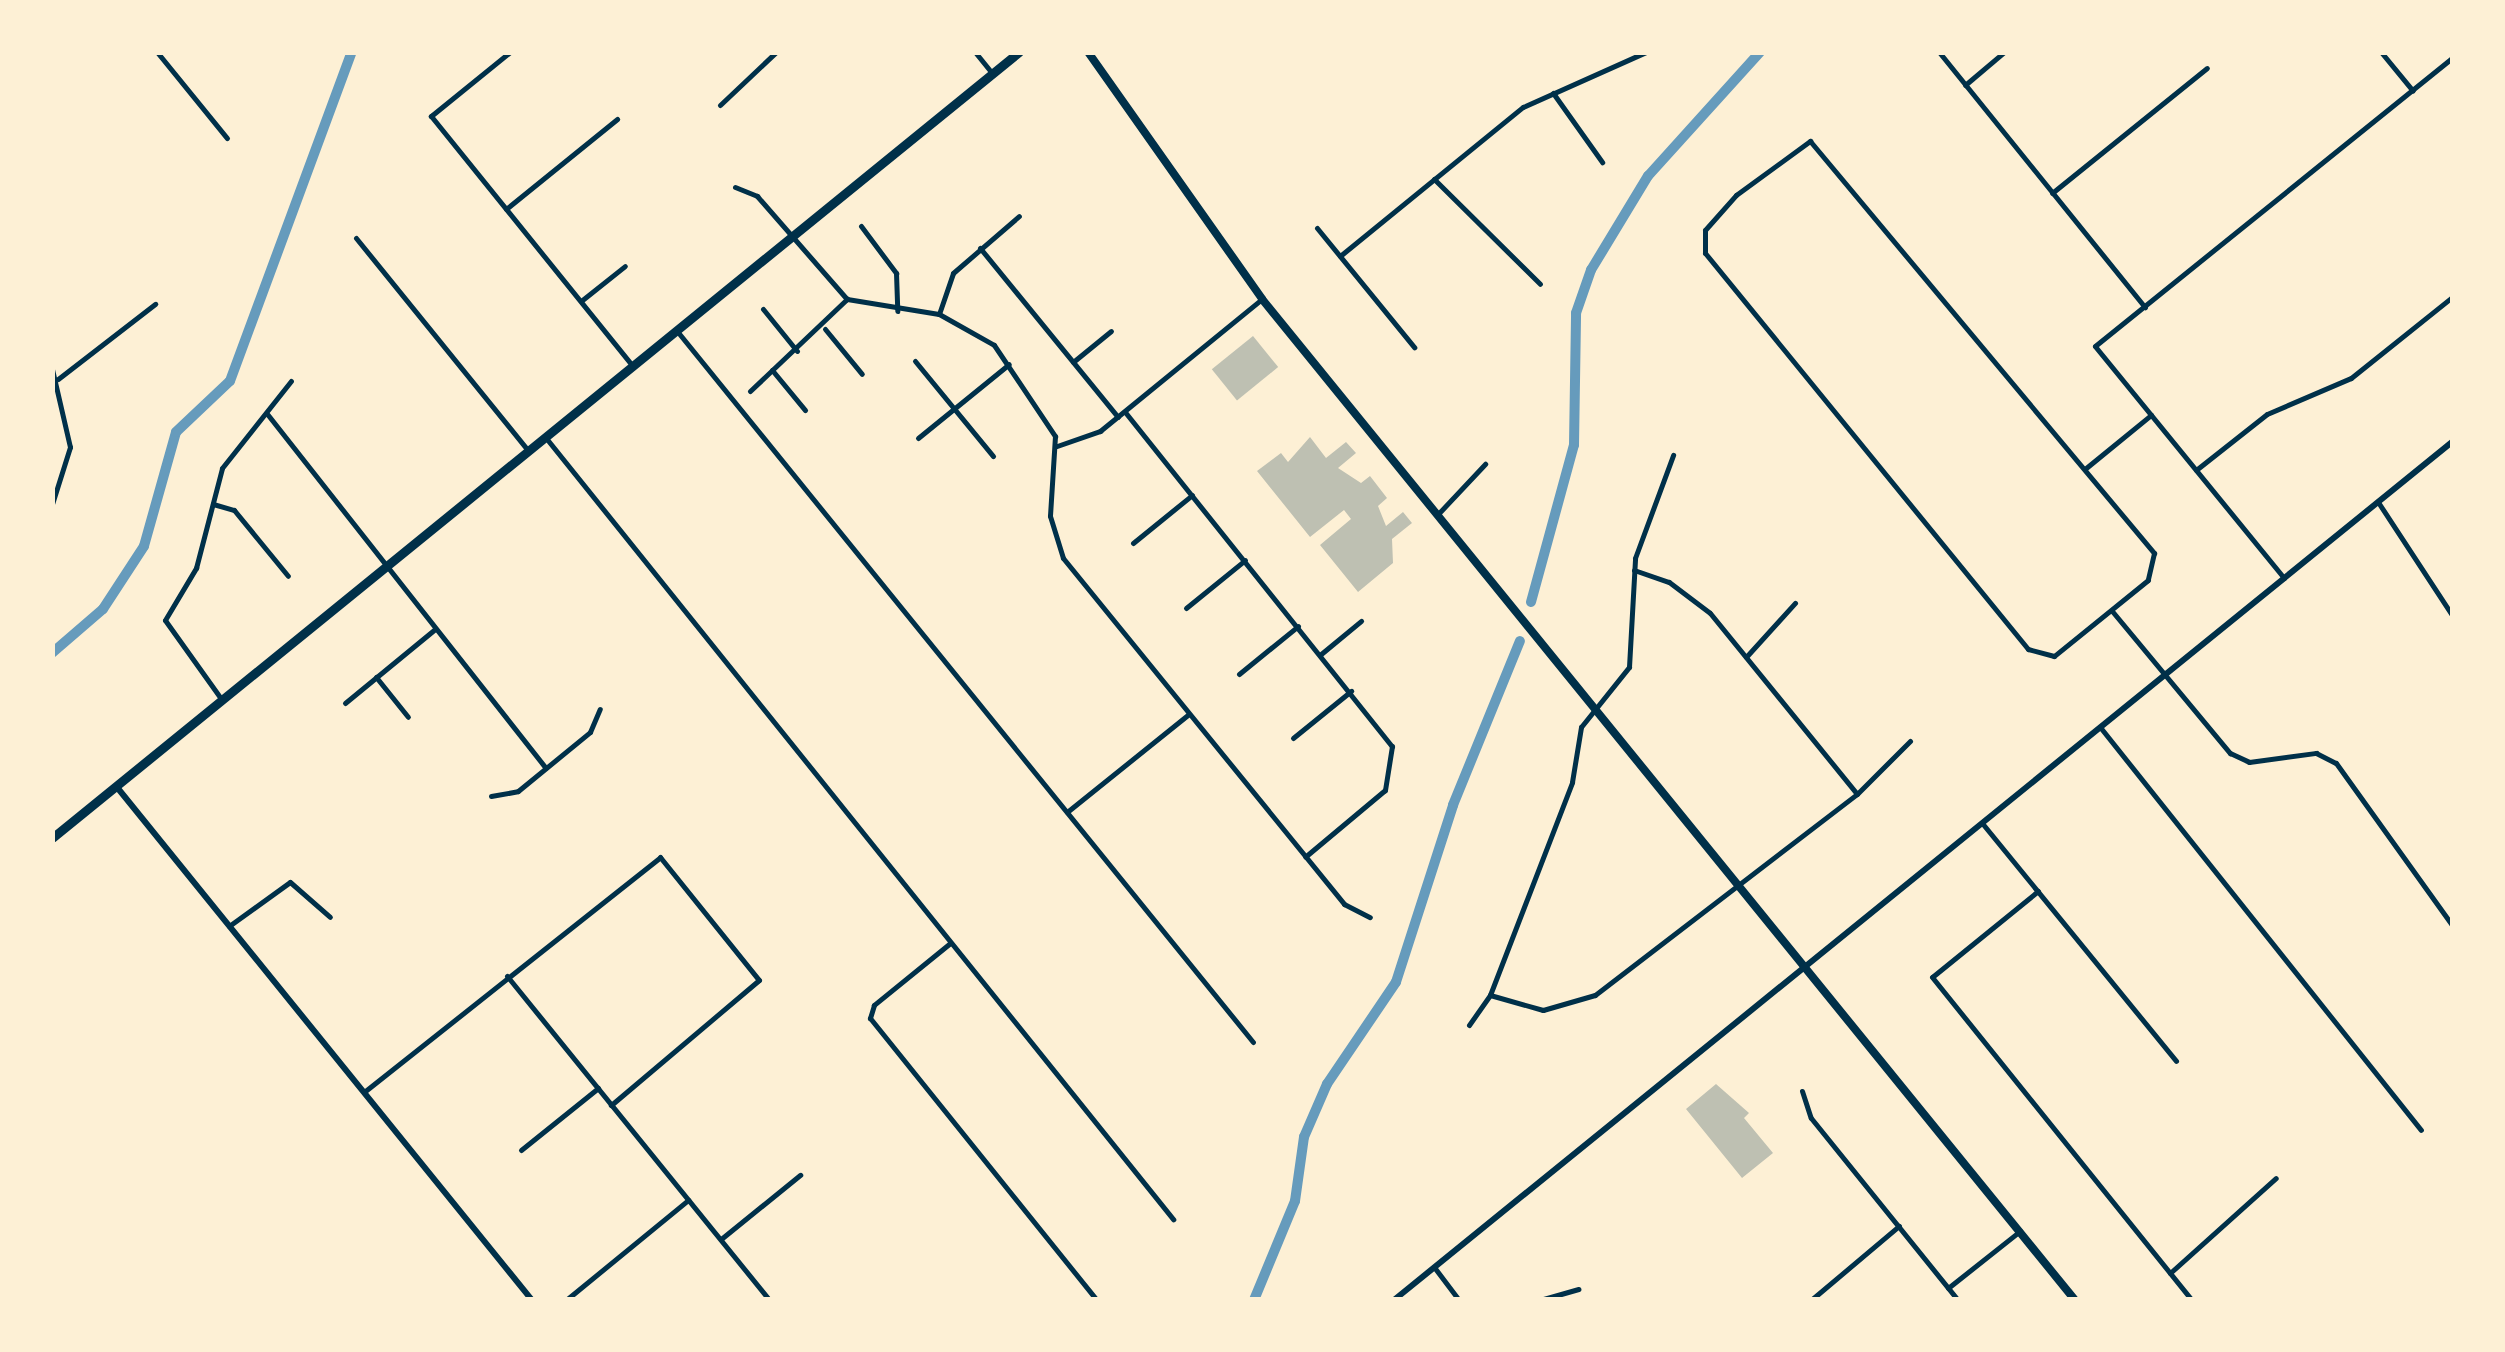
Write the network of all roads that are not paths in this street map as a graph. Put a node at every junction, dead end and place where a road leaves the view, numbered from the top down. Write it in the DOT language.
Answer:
graph roads {
  1 [pos="158,52"];
  2 [pos="510,52"];
  3 [pos="776,52"];
  4 [pos="975,52"];
  5 [pos="1019,52"];
  6 [pos="1088,52"];
  7 [pos="1646,52"];
  8 [pos="1938,52"];
  9 [pos="2004,52"];
  10 [pos="2381,52"];
  11 [pos="2452,58"];
  12 [pos="2207,68"];
  13 [pos="992,74"];
  14 [pos="1964,84"];
  15 [pos="2412,91"];
  16 [pos="1553,93"];
  17 [pos="720,105"];
  18 [pos="617,119"];
  19 [pos="226,138"];
  20 [pos="1602,162"];
  21 [pos="1434,179"];
  22 [pos="736,187"];
  23 [pos="2052,193"];
  24 [pos="506,209"];
  25 [pos="1019,216"];
  26 [pos="861,226"];
  27 [pos="1317,228"];
  28 [pos="791,237"];
  29 [pos="356,238"];
  30 [pos="980,248"];
  31 [pos="1340,256"];
  32 [pos="625,266"];
  33 [pos="1540,284"];
  34 [pos="2452,297"];
  35 [pos="848,299"];
  36 [pos="1262,299"];
  37 [pos="581,301"];
  38 [pos="155,304"];
  39 [pos="2145,307"];
  40 [pos="763,309"];
  41 [pos="896,312"];
  42 [pos="939,314"];
  43 [pos="825,328"];
  44 [pos="677,330"];
  45 [pos="1111,331"];
  46 [pos="1414,348"];
  47 [pos="797,351"];
  48 [pos="916,361"];
  49 [pos="1073,362"];
  50 [pos="1009,364"];
  51 [pos="633,366"];
  52 [pos="52,369"];
  53 [pos="772,370"];
  54 [pos="862,374"];
  55 [pos="58,379"];
  56 [pos="291,381"];
  57 [pos="750,391"];
  58 [pos="954,408"];
  59 [pos="805,410"];
  60 [pos="1125,412"];
  61 [pos="268,415"];
  62 [pos="2150,415"];
  63 [pos="1118,417"];
  64 [pos="545,438"];
  65 [pos="918,438"];
  66 [pos="2452,442"];
  67 [pos="1057,446"];
  68 [pos="528,451"];
  69 [pos="993,456"];
  70 [pos="1673,456"];
  71 [pos="1485,464"];
  72 [pos="2086,468"];
  73 [pos="2196,470"];
  74 [pos="1192,494"];
  75 [pos="2378,502"];
  76 [pos="52,504"];
  77 [pos="212,504"];
  78 [pos="1438,514"];
  79 [pos="1133,543"];
  80 [pos="1245,560"];
  81 [pos="388,565"];
  82 [pos="1633,570"];
  83 [pos="288,576"];
  84 [pos="2284,578"];
  85 [pos="1795,603"];
  86 [pos="1186,608"];
  87 [pos="2111,610"];
  88 [pos="2452,615"];
  89 [pos="1360,621"];
  90 [pos="1298,626"];
  91 [pos="434,630"];
  92 [pos="1321,654"];
  93 [pos="1746,657"];
  94 [pos="1239,674"];
  95 [pos="2164,674"];
  96 [pos="376,677"];
  97 [pos="1351,691"];
  98 [pos="222,700"];
  99 [pos="345,702"];
  100 [pos="600,709"];
  101 [pos="1598,710"];
  102 [pos="1189,714"];
  103 [pos="408,717"];
  104 [pos="2100,726"];
  105 [pos="1293,738"];
  106 [pos="1910,741"];
  107 [pos="546,768"];
  108 [pos="116,786"];
  109 [pos="1857,794"];
  110 [pos="491,796"];
  111 [pos="1067,812"];
  112 [pos="1982,823"];
  113 [pos="52,838"];
  114 [pos="1305,857"];
  115 [pos="1736,882"];
  116 [pos="2038,891"];
  117 [pos="330,917"];
  118 [pos="1370,917"];
  119 [pos="2452,925"];
  120 [pos="229,926"];
  121 [pos="949,944"];
  122 [pos="1804,964"];
  123 [pos="507,976"];
  124 [pos="1490,995"];
  125 [pos="1470,1025"];
  126 [pos="1254,1042"];
  127 [pos="2176,1061"];
  128 [pos="598,1088"];
  129 [pos="1802,1091"];
  130 [pos="364,1092"];
  131 [pos="611,1104"];
  132 [pos="2421,1130"];
  133 [pos="521,1150"];
  134 [pos="800,1175"];
  135 [pos="2276,1178"];
  136 [pos="688,1200"];
  137 [pos="1173,1219"];
  138 [pos="1898,1226"];
  139 [pos="2020,1231"];
  140 [pos="720,1240"];
  141 [pos="1434,1267"];
  142 [pos="2170,1273"];
  143 [pos="1948,1288"];
  144 [pos="1578,1289"];
  145 [pos="532,1300"];
  146 [pos="566,1300"];
  147 [pos="769,1300"];
  148 [pos="1097,1300"];
  149 [pos="1394,1300"];
  150 [pos="1460,1300"];
  151 [pos="1540,1300"];
  152 [pos="1811,1300"];
  153 [pos="1958,1300"];
  154 [pos="2075,1300"];
  155 [pos="2192,1300"];
  1 -- 19 [label="street"];
  2 -- 24 [label="street"];
  3 -- 17 [label="street"];
  4 -- 13 [label="street"];
  5 -- 13 [label="main road"];
  6 -- 36 [label="main road"];
  7 -- 16 [label="street"];
  8 -- 14 [label="street"];
  9 -- 14 [label="street"];
  10 -- 15 [label="street"];
  11 -- 15 [label="street"];
  12 -- 23 [label="street"];
  13 -- 28 [label="main road"];
  14 -- 23 [label="street"];
  15 -- 39 [label="street"];
  16 -- 20 [label="street"];
  16 -- 21 [label="street"];
  18 -- 24 [label="street"];
  21 -- 31 [label="street"];
  21 -- 33 [label="street"];
  22 -- 28 [label="street"];
  23 -- 39 [label="street"];
  24 -- 37 [label="street"];
  25 -- 30 [label="street"];
  26 -- 41 [label="street"];
  27 -- 31 [label="street"];
  28 -- 35 [label="street"];
  28 -- 44 [label="main road"];
  29 -- 68 [label="street"];
  30 -- 42 [label="street"];
  30 -- 49 [label="street"];
  31 -- 46 [label="street"];
  32 -- 37 [label="street"];
  34 -- 73 [label="street"];
  35 -- 41 [label="street"];
  35 -- 43 [label="street"];
  36 -- 60 [label="street"];
  36 -- 78 [label="main road"];
  37 -- 51 [label="street"];
  38 -- 55 [label="street"];
  39 -- 62 [label="street"];
  40 -- 47 [label="street"];
  41 -- 42 [label="street"];
  42 -- 50 [label="street"];
  43 -- 47 [label="street"];
  43 -- 54 [label="street"];
  44 -- 51 [label="main road"];
  44 -- 111 [label="street"];
  45 -- 49 [label="street"];
  47 -- 53 [label="street"];
  48 -- 58 [label="street"];
  49 -- 63 [label="street"];
  50 -- 58 [label="street"];
  50 -- 67 [label="street"];
  51 -- 64 [label="main road"];
  52 -- 55 [label="street"];
  53 -- 57 [label="street"];
  53 -- 59 [label="street"];
  55 -- 76 [label="street"];
  56 -- 61 [label="street"];
  58 -- 65 [label="street"];
  58 -- 69 [label="street"];
  60 -- 63 [label="street"];
  60 -- 74 [label="street"];
  61 -- 77 [label="street"];
  61 -- 81 [label="street"];
  62 -- 72 [label="street"];
  62 -- 73 [label="street"];
  63 -- 67 [label="street"];
  64 -- 68 [label="main road"];
  64 -- 121 [label="street"];
  66 -- 75 [label="street"];
  67 -- 102 [label="street"];
  68 -- 81 [label="main road"];
  70 -- 82 [label="street"];
  71 -- 78 [label="street"];
  72 -- 87 [label="street"];
  72 -- 87 [label="street"];
  73 -- 84 [label="street"];
  74 -- 79 [label="street"];
  74 -- 80 [label="street"];
  75 -- 84 [label="street"];
  75 -- 88 [label="street"];
  77 -- 83 [label="street"];
  77 -- 98 [label="street"];
  78 -- 101 [label="main road"];
  80 -- 86 [label="street"];
  80 -- 90 [label="street"];
  81 -- 91 [label="street"];
  81 -- 98 [label="main road"];
  82 -- 93 [label="street"];
  82 -- 101 [label="street"];
  84 -- 95 [label="street"];
  85 -- 93 [label="street"];
  87 -- 95 [label="street"];
  89 -- 92 [label="street"];
  90 -- 92 [label="street"];
  90 -- 94 [label="street"];
  91 -- 96 [label="street"];
  91 -- 107 [label="street"];
  92 -- 97 [label="street"];
  93 -- 109 [label="street"];
  95 -- 104 [label="street"];
  95 -- 119 [label="street"];
  96 -- 99 [label="street"];
  96 -- 103 [label="street"];
  97 -- 105 [label="street"];
  97 -- 114 [label="street"];
  98 -- 108 [label="main road"];
  100 -- 107 [label="street"];
  101 -- 115 [label="main road"];
  101 -- 124 [label="street"];
  102 -- 111 [label="street"];
  102 -- 114 [label="street"];
  104 -- 112 [label="street"];
  104 -- 132 [label="street"];
  106 -- 109 [label="street"];
  107 -- 110 [label="street"];
  108 -- 113 [label="main road"];
  108 -- 120 [label="street"];
  109 -- 115 [label="street"];
  111 -- 126 [label="street"];
  112 -- 116 [label="street"];
  112 -- 122 [label="street"];
  114 -- 118 [label="street"];
  115 -- 122 [label="main road"];
  115 -- 124 [label="street"];
  116 -- 127 [label="street"];
  116 -- 142 [label="street"];
  117 -- 120 [label="street"];
  120 -- 130 [label="street"];
  121 -- 137 [label="street"];
  121 -- 148 [label="street"];
  122 -- 139 [label="main road"];
  122 -- 141 [label="street"];
  123 -- 128 [label="street"];
  123 -- 130 [label="street"];
  123 -- 131 [label="street"];
  124 -- 125 [label="street"];
  128 -- 131 [label="street"];
  128 -- 133 [label="street"];
  129 -- 138 [label="street"];
  130 -- 145 [label="street"];
  131 -- 136 [label="street"];
  134 -- 140 [label="street"];
  135 -- 142 [label="street"];
  136 -- 140 [label="street"];
  136 -- 146 [label="street"];
  138 -- 143 [label="street"];
  138 -- 152 [label="street"];
  139 -- 143 [label="street"];
  139 -- 154 [label="main road"];
  140 -- 147 [label="street"];
  141 -- 149 [label="street"];
  141 -- 150 [label="street"];
  142 -- 155 [label="street"];
  143 -- 153 [label="street"];
  144 -- 151 [label="street"];
}
